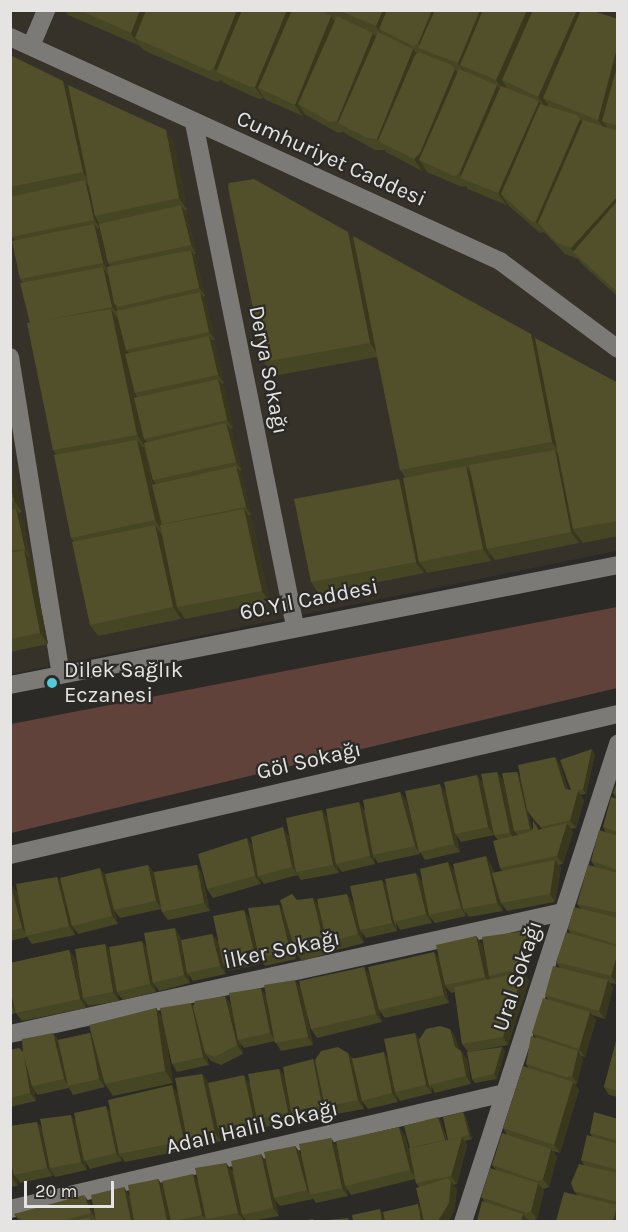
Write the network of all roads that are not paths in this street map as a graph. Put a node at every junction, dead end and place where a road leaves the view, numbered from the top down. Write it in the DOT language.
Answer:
graph roads {
  1 [pos="46,10"];
  2 [pos="10,37"];
  3 [pos="31,46"];
  4 [pos="194,123"];
  5 [pos="618,349"];
  6 [pos="10,357"];
  7 [pos="618,566"];
  8 [pos="295,626"];
  9 [pos="62,674"];
  10 [pos="10,685"];
  11 [pos="618,714"];
  12 [pos="618,744"];
  13 [pos="10,855"];
  14 [pos="563,912"];
  15 [pos="10,1034"];
  16 [pos="505,1093"];
  17 [pos="10,1209"];
  18 [pos="463,1221"];
  1 -- 3 [label="street"];
  2 -- 3 [label="street, Cumhuriyet Caddesi"];
  3 -- 4 [label="street, Cumhuriyet Caddesi"];
  4 -- 5 [label="street, Cumhuriyet Caddesi"];
  4 -- 8 [label="street, Derya Sokağı"];
  6 -- 9 [label="street"];
  7 -- 8 [label="street, 60.Yıl Caddesi"];
  8 -- 9 [label="street, 60.Yıl Caddesi"];
  9 -- 10 [label="street, 60.Yıl Caddesi"];
  11 -- 13 [label="street, Göl Sokağı"];
  12 -- 14 [label="street, Ural Sokağı"];
  14 -- 15 [label="street, İlker Sokağı"];
  14 -- 16 [label="street, Ural Sokağı"];
  16 -- 17 [label="street, Adalı Halil Sokağı"];
  16 -- 18 [label="street, Ural Sokağı"];
}
